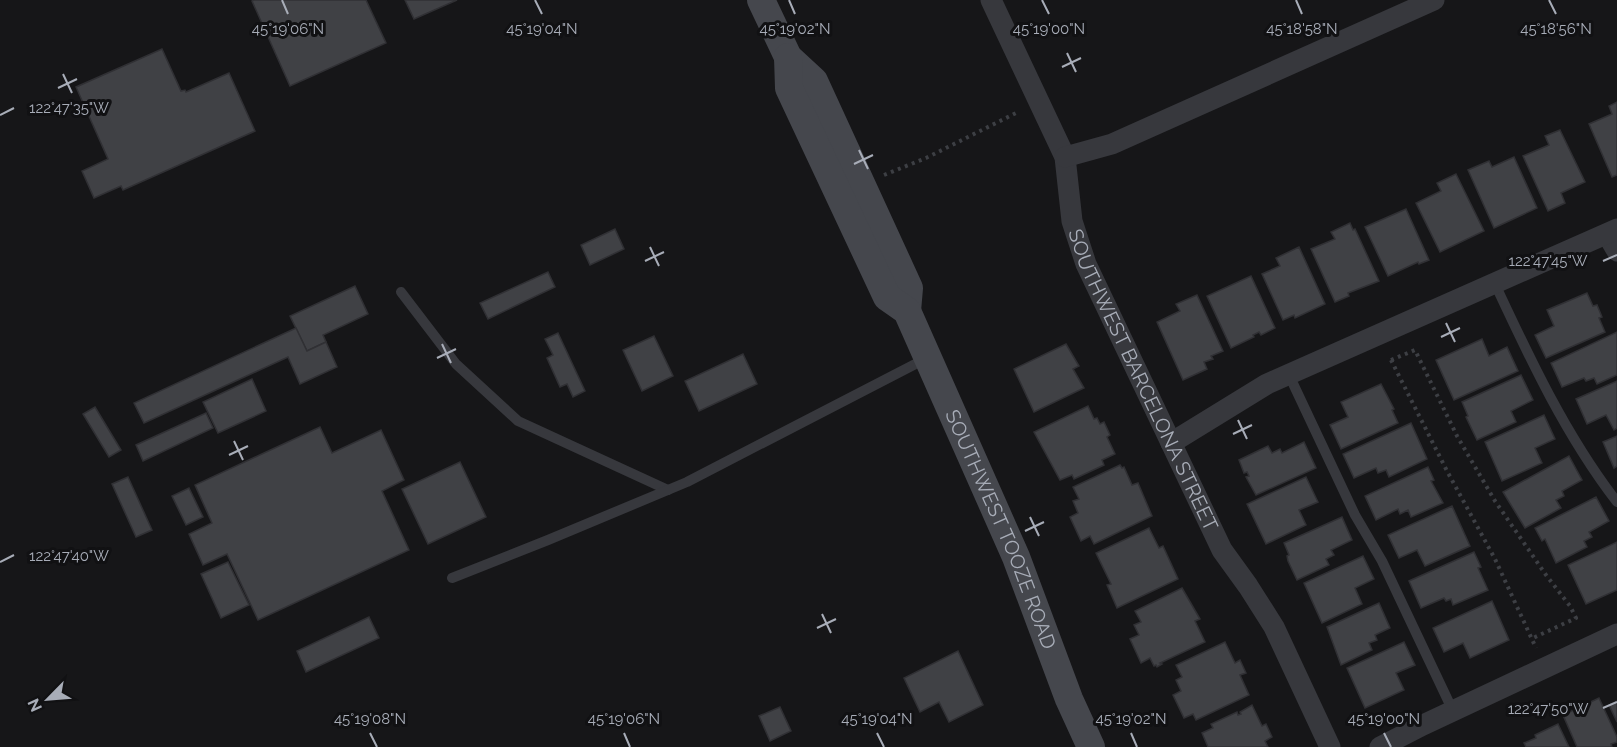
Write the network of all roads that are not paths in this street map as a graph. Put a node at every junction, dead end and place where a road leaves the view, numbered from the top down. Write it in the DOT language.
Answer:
graph roads {
  1 [pos="761,0"];
  2 [pos="991,0"];
  3 [pos="1434,0"];
  4 [pos="1065,157"];
  5 [pos="1614,238"];
  6 [pos="1495,284"];
  7 [pos="402,292"];
  8 [pos="928,358"];
  9 [pos="1289,375"];
  10 [pos="1171,443"];
  11 [pos="668,490"];
  12 [pos="1617,502"];
  13 [pos="452,578"];
  14 [pos="1617,634"];
  15 [pos="1453,711"];
  16 [pos="1091,747"];
  17 [pos="1330,747"];
  18 [pos="1380,747"];
  1 -- 8 [label="main road, SOUTHWEST TOOZE ROAD"];
  2 -- 4 [label="street, SOUTHWEST BARCELONA STREET"];
  3 -- 4 [label="street"];
  4 -- 10 [label="street, SOUTHWEST BARCELONA STREET"];
  5 -- 6 [label="street"];
  6 -- 9 [label="street"];
  6 -- 12 [label="lane"];
  7 -- 11 [label="lane"];
  8 -- 11 [label="lane"];
  8 -- 16 [label="main road, SOUTHWEST TOOZE ROAD"];
  9 -- 10 [label="street"];
  9 -- 15 [label="lane"];
  10 -- 17 [label="street, SOUTHWEST BARCELONA STREET"];
  11 -- 13 [label="lane"];
  14 -- 15 [label="street"];
  15 -- 18 [label="street"];
}
